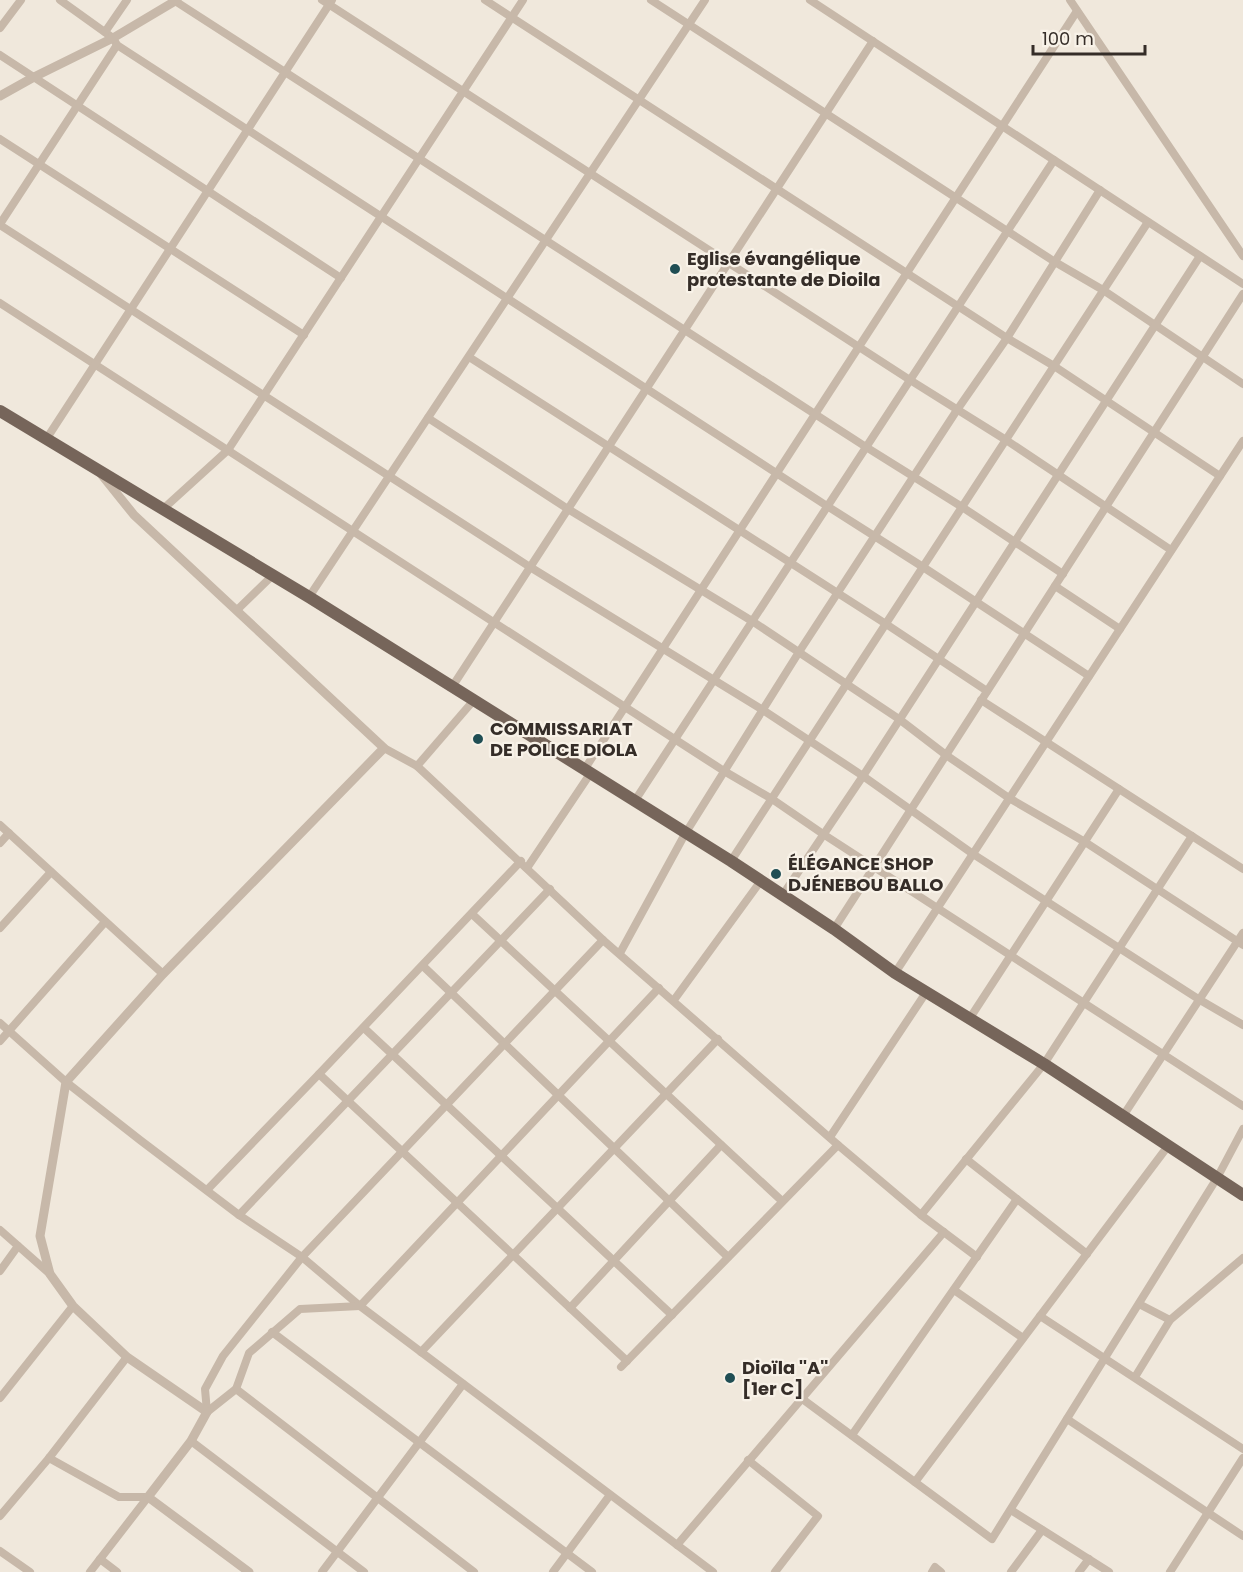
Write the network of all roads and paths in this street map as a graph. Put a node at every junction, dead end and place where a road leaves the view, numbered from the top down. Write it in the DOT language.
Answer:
graph roads {
  1 [pos="21,0"];
  2 [pos="60,0"];
  3 [pos="128,0"];
  4 [pos="485,0"];
  5 [pos="523,0"];
  6 [pos="651,0"];
  7 [pos="705,0"];
  8 [pos="810,0"];
  9 [pos="1070,0"];
  10 [pos="176,1"];
  11 [pos="327,2"];
  12 [pos="1077,11"];
  13 [pos="511,17"];
  14 [pos="689,25"];
  15 [pos="0,28"];
  16 [pos="112,38"];
  17 [pos="873,41"];
  18 [pos="0,55"];
  19 [pos="285,72"];
  20 [pos="34,77"];
  21 [pos="463,91"];
  22 [pos="0,96"];
  23 [pos="639,100"];
  24 [pos="77,106"];
  25 [pos="826,114"];
  26 [pos="1003,127"];
  27 [pos="247,130"];
  28 [pos="0,139"];
  29 [pos="419,159"];
  30 [pos="1054,160"];
  31 [pos="39,164"];
  32 [pos="590,174"];
  33 [pos="777,189"];
  34 [pos="1100,190"];
  35 [pos="207,191"];
  36 [pos="957,198"];
  37 [pos="381,217"];
  38 [pos="1148,222"];
  39 [pos="0,225"];
  40 [pos="1007,230"];
  41 [pos="546,240"];
  42 [pos="170,248"];
  43 [pos="1200,256"];
  44 [pos="1243,256"];
  45 [pos="1055,262"];
  46 [pos="729,263"];
  47 [pos="908,273"];
  48 [pos="341,278"];
  49 [pos="1243,284"];
  50 [pos="1103,290"];
  51 [pos="1243,294"];
  52 [pos="507,298"];
  53 [pos="0,303"];
  54 [pos="958,306"];
  55 [pos="130,309"];
  56 [pos="1155,326"];
  57 [pos="685,330"];
  58 [pos="304,335"];
  59 [pos="1007,338"];
  60 [pos="860,347"];
  61 [pos="469,357"];
  62 [pos="1203,357"];
  63 [pos="94,364"];
  64 [pos="1054,366"];
  65 [pos="910,380"];
  66 [pos="1243,384"];
  67 [pos="647,389"];
  68 [pos="264,396"];
  69 [pos="1105,401"];
  70 [pos="957,410"];
  71 [pos="0,411"];
  72 [pos="816,415"];
  73 [pos="428,418"];
  74 [pos="1154,433"];
  75 [pos="46,438"];
  76 [pos="1006,440"];
  77 [pos="1243,441"];
  78 [pos="609,447"];
  79 [pos="866,447"];
  80 [pos="228,450"];
  81 [pos="98,471"];
  82 [pos="777,474"];
  83 [pos="1057,475"];
  84 [pos="389,476"];
  85 [pos="914,476"];
  86 [pos="1220,476"];
  87 [pos="827,506"];
  88 [pos="962,507"];
  89 [pos="1106,507"];
  90 [pos="568,509"];
  91 [pos="162,510"];
  92 [pos="353,531"];
  93 [pos="739,531"];
  94 [pos="876,536"];
  95 [pos="1013,542"];
  96 [pos="1171,550"];
  97 [pos="790,564"];
  98 [pos="530,567"];
  99 [pos="923,567"];
  100 [pos="1063,574"];
  101 [pos="273,575"];
  102 [pos="1055,586"];
  103 [pos="699,590"];
  104 [pos="837,594"];
  105 [pos="309,597"];
  106 [pos="974,602"];
  107 [pos="237,610"];
  108 [pos="752,621"];
  109 [pos="494,622"];
  110 [pos="886,624"];
  111 [pos="1120,629"];
  112 [pos="1024,634"];
  113 [pos="663,648"];
  114 [pos="799,652"];
  115 [pos="937,659"];
  116 [pos="1089,676"];
  117 [pos="714,680"];
  118 [pos="847,685"];
  119 [pos="452,687"];
  120 [pos="987,692"];
  121 [pos="474,700"];
  122 [pos="981,700"];
  123 [pos="625,706"];
  124 [pos="764,710"];
  125 [pos="899,719"];
  126 [pos="675,739"];
  127 [pos="810,741"];
  128 [pos="1045,743"];
  129 [pos="384,748"];
  130 [pos="946,755"];
  131 [pos="417,766"];
  132 [pos="724,771"];
  133 [pos="587,772"];
  134 [pos="863,776"];
  135 [pos="1119,789"];
  136 [pos="1009,798"];
  137 [pos="772,799"];
  138 [pos="634,802"];
  139 [pos="911,810"];
  140 [pos="0,825"];
  141 [pos="9,833"];
  142 [pos="685,834"];
  143 [pos="823,834"];
  144 [pos="1192,837"];
  145 [pos="1085,842"];
  146 [pos="0,843"];
  147 [pos="973,854"];
  148 [pos="731,861"];
  149 [pos="524,865"];
  150 [pos="874,867"];
  151 [pos="1243,869"];
  152 [pos="51,872"];
  153 [pos="760,882"];
  154 [pos="550,889"];
  155 [pos="1158,890"];
  156 [pos="782,896"];
  157 [pos="1047,900"];
  158 [pos="938,909"];
  159 [pos="472,914"];
  160 [pos="105,922"];
  161 [pos="0,928"];
  162 [pos="834,929"];
  163 [pos="1243,933"];
  164 [pos="603,940"];
  165 [pos="500,941"];
  166 [pos="1240,943"];
  167 [pos="1119,948"];
  168 [pos="620,952"];
  169 [pos="1011,955"];
  170 [pos="423,966"];
  171 [pos="895,973"];
  172 [pos="163,974"];
  173 [pos="659,988"];
  174 [pos="554,991"];
  175 [pos="927,991"];
  176 [pos="450,993"];
  177 [pos="674,1000"];
  178 [pos="1200,1000"];
  179 [pos="1084,1003"];
  180 [pos="970,1018"];
  181 [pos="0,1023"];
  182 [pos="1243,1025"];
  183 [pos="363,1028"];
  184 [pos="9,1031"];
  185 [pos="718,1039"];
  186 [pos="0,1041"];
  187 [pos="609,1041"];
  188 [pos="504,1044"];
  189 [pos="391,1055"];
  190 [pos="1164,1055"];
  191 [pos="1044,1064"];
  192 [pos="319,1074"];
  193 [pos="66,1082"];
  194 [pos="666,1094"];
  195 [pos="558,1096"];
  196 [pos="348,1101"];
  197 [pos="445,1105"];
  198 [pos="1243,1106"];
  199 [pos="1123,1116"];
  200 [pos="1243,1129"];
  201 [pos="830,1137"];
  202 [pos="721,1145"];
  203 [pos="838,1145"];
  204 [pos="1168,1146"];
  205 [pos="614,1149"];
  206 [pos="401,1151"];
  207 [pos="501,1157"];
  208 [pos="966,1159"];
  209 [pos="1217,1178"];
  210 [pos="207,1190"];
  211 [pos="1243,1195"];
  212 [pos="1017,1199"];
  213 [pos="669,1201"];
  214 [pos="782,1201"];
  215 [pos="458,1204"];
  216 [pos="558,1209"];
  217 [pos="239,1215"];
  218 [pos="921,1215"];
  219 [pos="0,1230"];
  220 [pos="944,1232"];
  221 [pos="18,1246"];
  222 [pos="1087,1254"];
  223 [pos="513,1256"];
  224 [pos="302,1257"];
  225 [pos="728,1257"];
  226 [pos="977,1257"];
  227 [pos="1243,1258"];
  228 [pos="614,1261"];
  229 [pos="0,1271"];
  230 [pos="50,1274"];
  231 [pos="954,1290"];
  232 [pos="1139,1304"];
  233 [pos="73,1306"];
  234 [pos="360,1306"];
  235 [pos="570,1308"];
  236 [pos="672,1315"];
  237 [pos="1040,1316"];
  238 [pos="1170,1320"];
  239 [pos="272,1332"];
  240 [pos="1023,1338"];
  241 [pos="421,1352"];
  242 [pos="127,1357"];
  243 [pos="1105,1359"];
  244 [pos="1135,1377"];
  245 [pos="463,1384"];
  246 [pos="236,1389"];
  247 [pos="0,1398"];
  248 [pos="801,1398"];
  249 [pos="207,1412"];
  250 [pos="1067,1419"];
  251 [pos="852,1436"];
  252 [pos="191,1441"];
  253 [pos="420,1442"];
  254 [pos="1243,1449"];
  255 [pos="49,1458"];
  256 [pos="1243,1458"];
  257 [pos="748,1460"];
  258 [pos="915,1482"];
  259 [pos="610,1495"];
  260 [pos="148,1497"];
  261 [pos="377,1499"];
  262 [pos="1011,1510"];
  263 [pos="1208,1512"];
  264 [pos="0,1516"];
  265 [pos="1042,1530"];
  266 [pos="1243,1536"];
  267 [pos="677,1545"];
  268 [pos="0,1551"];
  269 [pos="337,1551"];
  270 [pos="567,1554"];
  271 [pos="100,1559"];
  272 [pos="1089,1559"];
  273 [pos="30,1572"];
  274 [pos="90,1572"];
  275 [pos="117,1572"];
  276 [pos="249,1572"];
  277 [pos="321,1572"];
  278 [pos="364,1572"];
  279 [pos="474,1572"];
  280 [pos="553,1572"];
  281 [pos="592,1572"];
  282 [pos="712,1572"];
  283 [pos="775,1572"];
  284 [pos="932,1572"];
  285 [pos="941,1572"];
  286 [pos="1011,1572"];
  287 [pos="1079,1572"];
  288 [pos="1108,1572"];
  289 [pos="1170,1572"];
  1 -- 15 [label="street"];
  2 -- 16 [label="street"];
  3 -- 16 [label="street"];
  4 -- 13 [label="street"];
  5 -- 13 [label="street"];
  6 -- 14 [label="street"];
  7 -- 14 [label="street"];
  8 -- 17 [label="street"];
  9 -- 12 [label="street"];
  10 -- 16 [label="street"];
  10 -- 19 [label="street"];
  11 -- 19 [label="street"];
  11 -- 21 [label="street"];
  12 -- 26 [label="street"];
  12 -- 44 [label="street"];
  13 -- 21 [label="street"];
  13 -- 23 [label="street"];
  14 -- 23 [label="street"];
  14 -- 25 [label="street"];
  16 -- 20 [label="street"];
  16 -- 24 [label="street"];
  16 -- 27 [label="street"];
  17 -- 25 [label="street"];
  17 -- 26 [label="street"];
  18 -- 20 [label="street"];
  19 -- 27 [label="street"];
  19 -- 29 [label="street"];
  20 -- 22 [label="street"];
  20 -- 24 [label="street"];
  21 -- 29 [label="street"];
  21 -- 32 [label="street"];
  23 -- 32 [label="street"];
  23 -- 33 [label="street"];
  24 -- 31 [label="street"];
  24 -- 35 [label="street"];
  25 -- 33 [label="street"];
  25 -- 36 [label="street"];
  26 -- 30 [label="street"];
  26 -- 36 [label="street"];
  27 -- 35 [label="street"];
  27 -- 37 [label="street"];
  28 -- 31 [label="street"];
  29 -- 37 [label="street"];
  29 -- 41 [label="street"];
  30 -- 34 [label="street"];
  30 -- 40 [label="street"];
  31 -- 39 [label="street"];
  31 -- 42 [label="street"];
  32 -- 41 [label="street"];
  32 -- 46 [label="street"];
  33 -- 46 [label="street"];
  33 -- 47 [label="street"];
  34 -- 38 [label="street"];
  34 -- 45 [label="street"];
  35 -- 42 [label="street"];
  35 -- 48 [label="street"];
  36 -- 40 [label="street"];
  36 -- 47 [label="street"];
  37 -- 48 [label="street"];
  37 -- 52 [label="street"];
  38 -- 43 [label="street"];
  38 -- 50 [label="street"];
  39 -- 55 [label="street"];
  40 -- 45 [label="street"];
  40 -- 54 [label="street"];
  41 -- 52 [label="street"];
  41 -- 57 [label="street"];
  42 -- 55 [label="street"];
  42 -- 58 [label="street"];
  43 -- 49 [label="street"];
  43 -- 56 [label="street"];
  45 -- 50 [label="street"];
  45 -- 59 [label="street"];
  46 -- 57 [label="street"];
  46 -- 60 [label="street"];
  47 -- 54 [label="street"];
  47 -- 60 [label="street"];
  48 -- 58 [label="street"];
  50 -- 56 [label="street"];
  50 -- 64 [label="street"];
  51 -- 62 [label="street"];
  52 -- 61 [label="street"];
  52 -- 67 [label="street"];
  53 -- 63 [label="street"];
  54 -- 59 [label="street"];
  54 -- 65 [label="street"];
  55 -- 63 [label="street"];
  55 -- 68 [label="street"];
  56 -- 62 [label="street"];
  56 -- 69 [label="street"];
  57 -- 67 [label="street"];
  57 -- 72 [label="street"];
  58 -- 68 [label="street"];
  59 -- 64 [label="street"];
  59 -- 70 [label="street"];
  60 -- 65 [label="street"];
  60 -- 72 [label="street"];
  61 -- 73 [label="street"];
  61 -- 78 [label="street"];
  62 -- 66 [label="street"];
  62 -- 74 [label="street"];
  63 -- 75 [label="street"];
  63 -- 80 [label="street"];
  64 -- 69 [label="street"];
  64 -- 76 [label="street"];
  65 -- 70 [label="street"];
  65 -- 79 [label="street"];
  67 -- 78 [label="street"];
  67 -- 82 [label="street"];
  68 -- 80 [label="street"];
  68 -- 84 [label="street"];
  69 -- 74 [label="street"];
  69 -- 83 [label="street"];
  70 -- 76 [label="street"];
  70 -- 85 [label="street"];
  71 -- 75 [label="main road"];
  72 -- 79 [label="street"];
  72 -- 82 [label="street"];
  73 -- 84 [label="street"];
  73 -- 90 [label="street"];
  74 -- 86 [label="street"];
  74 -- 89 [label="street"];
  75 -- 81 [label="main road"];
  76 -- 83 [label="street"];
  76 -- 88 [label="street"];
  77 -- 86 [label="street"];
  78 -- 90 [label="street"];
  78 -- 93 [label="street"];
  79 -- 85 [label="street"];
  79 -- 87 [label="street"];
  80 -- 91 [label="street"];
  80 -- 92 [label="street"];
  81 -- 91 [label="main road"];
  81 -- 107 [label="street"];
  82 -- 87 [label="street"];
  82 -- 93 [label="street"];
  83 -- 89 [label="street"];
  83 -- 95 [label="street"];
  84 -- 92 [label="street"];
  84 -- 98 [label="street"];
  85 -- 88 [label="street"];
  85 -- 94 [label="street"];
  86 -- 96 [label="street"];
  87 -- 94 [label="street"];
  87 -- 97 [label="street"];
  88 -- 95 [label="street"];
  88 -- 99 [label="street"];
  89 -- 96 [label="street"];
  89 -- 100 [label="street"];
  90 -- 98 [label="street"];
  90 -- 103 [label="street"];
  91 -- 101 [label="main road"];
  92 -- 105 [label="street"];
  92 -- 109 [label="street"];
  93 -- 97 [label="street"];
  93 -- 103 [label="street"];
  94 -- 99 [label="street"];
  94 -- 104 [label="street"];
  95 -- 100 [label="street"];
  95 -- 106 [label="street"];
  96 -- 111 [label="street"];
  97 -- 104 [label="street"];
  97 -- 108 [label="street"];
  98 -- 109 [label="street"];
  98 -- 113 [label="street"];
  99 -- 106 [label="street"];
  99 -- 110 [label="street"];
  100 -- 102 [label="street"];
  101 -- 105 [label="main road"];
  101 -- 107 [label="street"];
  102 -- 111 [label="street"];
  102 -- 112 [label="street"];
  103 -- 108 [label="street"];
  103 -- 113 [label="street"];
  104 -- 110 [label="street"];
  104 -- 114 [label="street"];
  105 -- 119 [label="main road"];
  106 -- 112 [label="street"];
  106 -- 115 [label="street"];
  107 -- 129 [label="street"];
  108 -- 114 [label="street"];
  108 -- 117 [label="street"];
  109 -- 119 [label="street"];
  109 -- 123 [label="street"];
  110 -- 115 [label="street"];
  110 -- 118 [label="street"];
  111 -- 116 [label="street"];
  112 -- 116 [label="street"];
  112 -- 120 [label="street"];
  113 -- 117 [label="street"];
  113 -- 123 [label="street"];
  114 -- 118 [label="street"];
  114 -- 124 [label="street"];
  115 -- 120 [label="street"];
  115 -- 125 [label="street"];
  116 -- 128 [label="street"];
  117 -- 124 [label="street"];
  117 -- 126 [label="street"];
  118 -- 125 [label="street"];
  118 -- 127 [label="street"];
  119 -- 121 [label="main road"];
  120 -- 122 [label="street"];
  121 -- 131 [label="street"];
  121 -- 133 [label="main road"];
  122 -- 128 [label="street"];
  122 -- 130 [label="street"];
  123 -- 126 [label="street"];
  123 -- 133 [label="street"];
  124 -- 127 [label="street"];
  124 -- 132 [label="street"];
  125 -- 130 [label="street"];
  125 -- 134 [label="street"];
  126 -- 132 [label="street"];
  126 -- 138 [label="street"];
  127 -- 134 [label="street"];
  127 -- 137 [label="street"];
  128 -- 135 [label="street"];
  128 -- 136 [label="street"];
  129 -- 131 [label="street"];
  129 -- 172 [label="street"];
  130 -- 136 [label="street"];
  130 -- 139 [label="street"];
  131 -- 149 [label="street"];
  132 -- 137 [label="street"];
  132 -- 142 [label="street"];
  133 -- 138 [label="main road"];
  133 -- 149 [label="street"];
  134 -- 139 [label="street"];
  134 -- 143 [label="street"];
  135 -- 144 [label="street"];
  135 -- 145 [label="street"];
  136 -- 145 [label="street"];
  136 -- 147 [label="street"];
  137 -- 143 [label="street"];
  137 -- 148 [label="street"];
  138 -- 142 [label="main road"];
  139 -- 147 [label="street"];
  139 -- 150 [label="street"];
  140 -- 141 [label="street"];
  141 -- 146 [label="street"];
  141 -- 152 [label="street"];
  142 -- 148 [label="main road"];
  142 -- 168 [label="street"];
  143 -- 150 [label="street"];
  143 -- 156 [label="street"];
  144 -- 151 [label="street"];
  144 -- 155 [label="street"];
  145 -- 155 [label="street"];
  145 -- 157 [label="street"];
  147 -- 157 [label="street"];
  147 -- 158 [label="street"];
  148 -- 153 [label="main road"];
  149 -- 154 [label="street"];
  149 -- 159 [label="street"];
  150 -- 158 [label="street"];
  150 -- 162 [label="street"];
  152 -- 160 [label="street"];
  152 -- 161 [label="street"];
  153 -- 156 [label="main road"];
  153 -- 177 [label="street"];
  154 -- 164 [label="street"];
  154 -- 165 [label="street"];
  155 -- 166 [label="street"];
  155 -- 167 [label="street"];
  156 -- 162 [label="main road"];
  157 -- 167 [label="street"];
  157 -- 169 [label="street"];
  158 -- 169 [label="street"];
  158 -- 171 [label="street"];
  159 -- 165 [label="street"];
  159 -- 170 [label="street"];
  160 -- 172 [label="street"];
  160 -- 184 [label="street"];
  162 -- 171 [label="main road"];
  163 -- 166 [label="street"];
  164 -- 168 [label="street"];
  164 -- 174 [label="street"];
  165 -- 174 [label="street"];
  165 -- 176 [label="street"];
  166 -- 178 [label="street"];
  167 -- 178 [label="street"];
  167 -- 179 [label="street"];
  168 -- 173 [label="street"];
  169 -- 179 [label="street"];
  169 -- 180 [label="street"];
  170 -- 176 [label="street"];
  170 -- 183 [label="street"];
  171 -- 175 [label="main road"];
  172 -- 193 [label="street"];
  173 -- 177 [label="street"];
  173 -- 187 [label="street"];
  174 -- 187 [label="street"];
  174 -- 188 [label="street"];
  175 -- 180 [label="main road"];
  175 -- 201 [label="street"];
  176 -- 188 [label="street"];
  176 -- 189 [label="street"];
  177 -- 185 [label="street"];
  178 -- 182 [label="street"];
  178 -- 190 [label="street"];
  179 -- 190 [label="street"];
  179 -- 191 [label="street"];
  180 -- 191 [label="main road"];
  181 -- 184 [label="street"];
  183 -- 189 [label="street"];
  183 -- 192 [label="street"];
  184 -- 186 [label="street"];
  184 -- 193 [label="street"];
  185 -- 194 [label="street"];
  185 -- 201 [label="street"];
  187 -- 194 [label="street"];
  187 -- 195 [label="street"];
  188 -- 195 [label="street"];
  188 -- 197 [label="street"];
  189 -- 196 [label="street"];
  189 -- 197 [label="street"];
  190 -- 198 [label="street"];
  190 -- 199 [label="street"];
  191 -- 199 [label="main road"];
  191 -- 208 [label="street"];
  192 -- 196 [label="street"];
  192 -- 210 [label="street"];
  193 -- 210 [label="street"];
  193 -- 230 [label="street"];
  194 -- 202 [label="street"];
  194 -- 205 [label="street"];
  195 -- 205 [label="street"];
  195 -- 207 [label="street"];
  196 -- 206 [label="street"];
  196 -- 217 [label="street"];
  197 -- 206 [label="street"];
  197 -- 207 [label="street"];
  199 -- 204 [label="main road"];
  200 -- 209 [label="street"];
  201 -- 203 [label="street"];
  202 -- 213 [label="street"];
  202 -- 214 [label="street"];
  203 -- 214 [label="street"];
  203 -- 218 [label="street"];
  204 -- 209 [label="main road"];
  204 -- 222 [label="street"];
  205 -- 213 [label="street"];
  205 -- 216 [label="street"];
  206 -- 215 [label="street"];
  206 -- 224 [label="street"];
  207 -- 215 [label="street"];
  207 -- 216 [label="street"];
  208 -- 212 [label="street"];
  208 -- 218 [label="street"];
  209 -- 211 [label="main road"];
  209 -- 232 [label="street"];
  210 -- 217 [label="street"];
  212 -- 222 [label="street"];
  212 -- 226 [label="street"];
  213 -- 225 [label="street"];
  213 -- 228 [label="street"];
  214 -- 225 [label="street"];
  215 -- 223 [label="street"];
  215 -- 234 [label="street"];
  216 -- 223 [label="street"];
  216 -- 228 [label="street"];
  217 -- 224 [label="street"];
  218 -- 220 [label="street"];
  219 -- 221 [label="street"];
  220 -- 226 [label="street"];
  220 -- 248 [label="street"];
  221 -- 229 [label="street"];
  221 -- 230 [label="street"];
  222 -- 237 [label="street"];
  223 -- 235 [label="street"];
  223 -- 241 [label="street"];
  224 -- 234 [label="street"];
  224 -- 249 [label="street"];
  225 -- 236 [label="street"];
  226 -- 231 [label="street"];
  227 -- 238 [label="street"];
  228 -- 235 [label="street"];
  228 -- 236 [label="street"];
  230 -- 233 [label="street"];
  231 -- 240 [label="street"];
  231 -- 251 [label="street"];
  232 -- 238 [label="street"];
  232 -- 243 [label="street"];
  233 -- 242 [label="street"];
  233 -- 247 [label="street"];
  234 -- 239 [label="street"];
  234 -- 241 [label="street"];
  235 -- 236 [label="street"];
  237 -- 240 [label="street"];
  237 -- 243 [label="street"];
  238 -- 244 [label="street"];
  239 -- 246 [label="street"];
  239 -- 253 [label="street"];
  240 -- 258 [label="street"];
  241 -- 245 [label="street"];
  242 -- 249 [label="street"];
  242 -- 255 [label="street"];
  243 -- 244 [label="street"];
  243 -- 250 [label="street"];
  244 -- 254 [label="street"];
  245 -- 253 [label="street"];
  245 -- 259 [label="street"];
  246 -- 249 [label="street"];
  246 -- 261 [label="street"];
  248 -- 251 [label="street"];
  248 -- 257 [label="street"];
  249 -- 252 [label="street"];
  250 -- 262 [label="street"];
  250 -- 263 [label="street"];
  251 -- 258 [label="street"];
  252 -- 260 [label="street"];
  252 -- 269 [label="street"];
  253 -- 261 [label="street"];
  253 -- 270 [label="street"];
  255 -- 260 [label="street"];
  255 -- 264 [label="street"];
  256 -- 263 [label="street"];
  257 -- 267 [label="street"];
  257 -- 283 [label="street"];
  258 -- 262 [label="street"];
  259 -- 267 [label="street"];
  259 -- 270 [label="street"];
  260 -- 271 [label="street"];
  260 -- 276 [label="street"];
  261 -- 269 [label="street"];
  261 -- 279 [label="street"];
  262 -- 265 [label="street"];
  263 -- 266 [label="street"];
  263 -- 289 [label="street"];
  265 -- 272 [label="street"];
  265 -- 286 [label="street"];
  267 -- 282 [label="street"];
  268 -- 273 [label="street"];
  269 -- 277 [label="street"];
  269 -- 278 [label="street"];
  270 -- 280 [label="street"];
  270 -- 281 [label="street"];
  271 -- 274 [label="street"];
  271 -- 275 [label="street"];
  272 -- 287 [label="street"];
  272 -- 288 [label="street"];
  284 -- 285 [label="street"];
}
